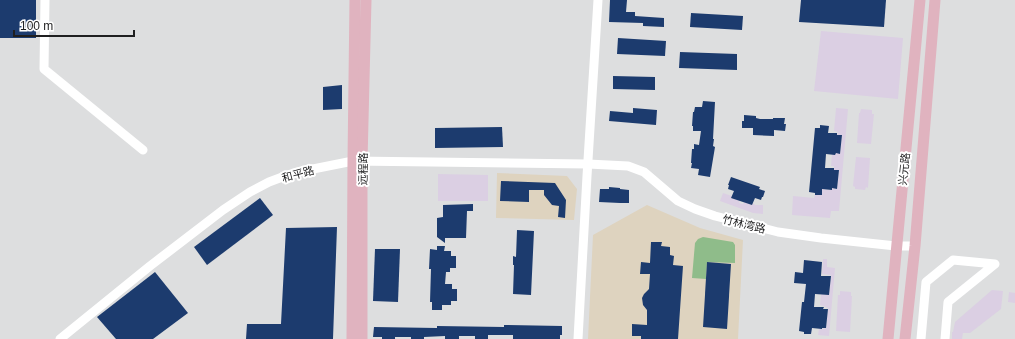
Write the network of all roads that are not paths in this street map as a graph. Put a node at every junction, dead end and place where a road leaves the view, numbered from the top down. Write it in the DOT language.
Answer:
graph roads {
  1 [pos="45,0"];
  2 [pos="355,0"];
  3 [pos="366,0"];
  4 [pos="598,0"];
  5 [pos="920,0"];
  6 [pos="935,0"];
  7 [pos="143,150"];
  8 [pos="358,161"];
  9 [pos="588,164"];
  10 [pos="896,246"];
  11 [pos="914,246"];
  12 [pos="60,339"];
  13 [pos="352,339"];
  14 [pos="362,339"];
  15 [pos="578,339"];
  16 [pos="888,339"];
  17 [pos="905,339"];
  18 [pos="920,339"];
  19 [pos="945,339"];
  1 -- 7 [label="street"];
  2 -- 8 [label="main road, 远程路"];
  3 -- 8 [label="main road, 远程路"];
  4 -- 9 [label="street"];
  5 -- 10 [label="main road, 兴元路"];
  6 -- 11 [label="main road, 兴元路"];
  8 -- 9 [label="street, 和平路"];
  8 -- 12 [label="street, 和平路"];
  8 -- 13 [label="main road, 远程路"];
  8 -- 14 [label="main road, 远程路"];
  9 -- 10 [label="street, 竹林湾路"];
  9 -- 15 [label="street"];
  10 -- 11 [label="street, 竹林湾路"];
  10 -- 16 [label="main road, 兴元路"];
  11 -- 17 [label="main road, 兴元路"];
  18 -- 19 [label="street"];
}
